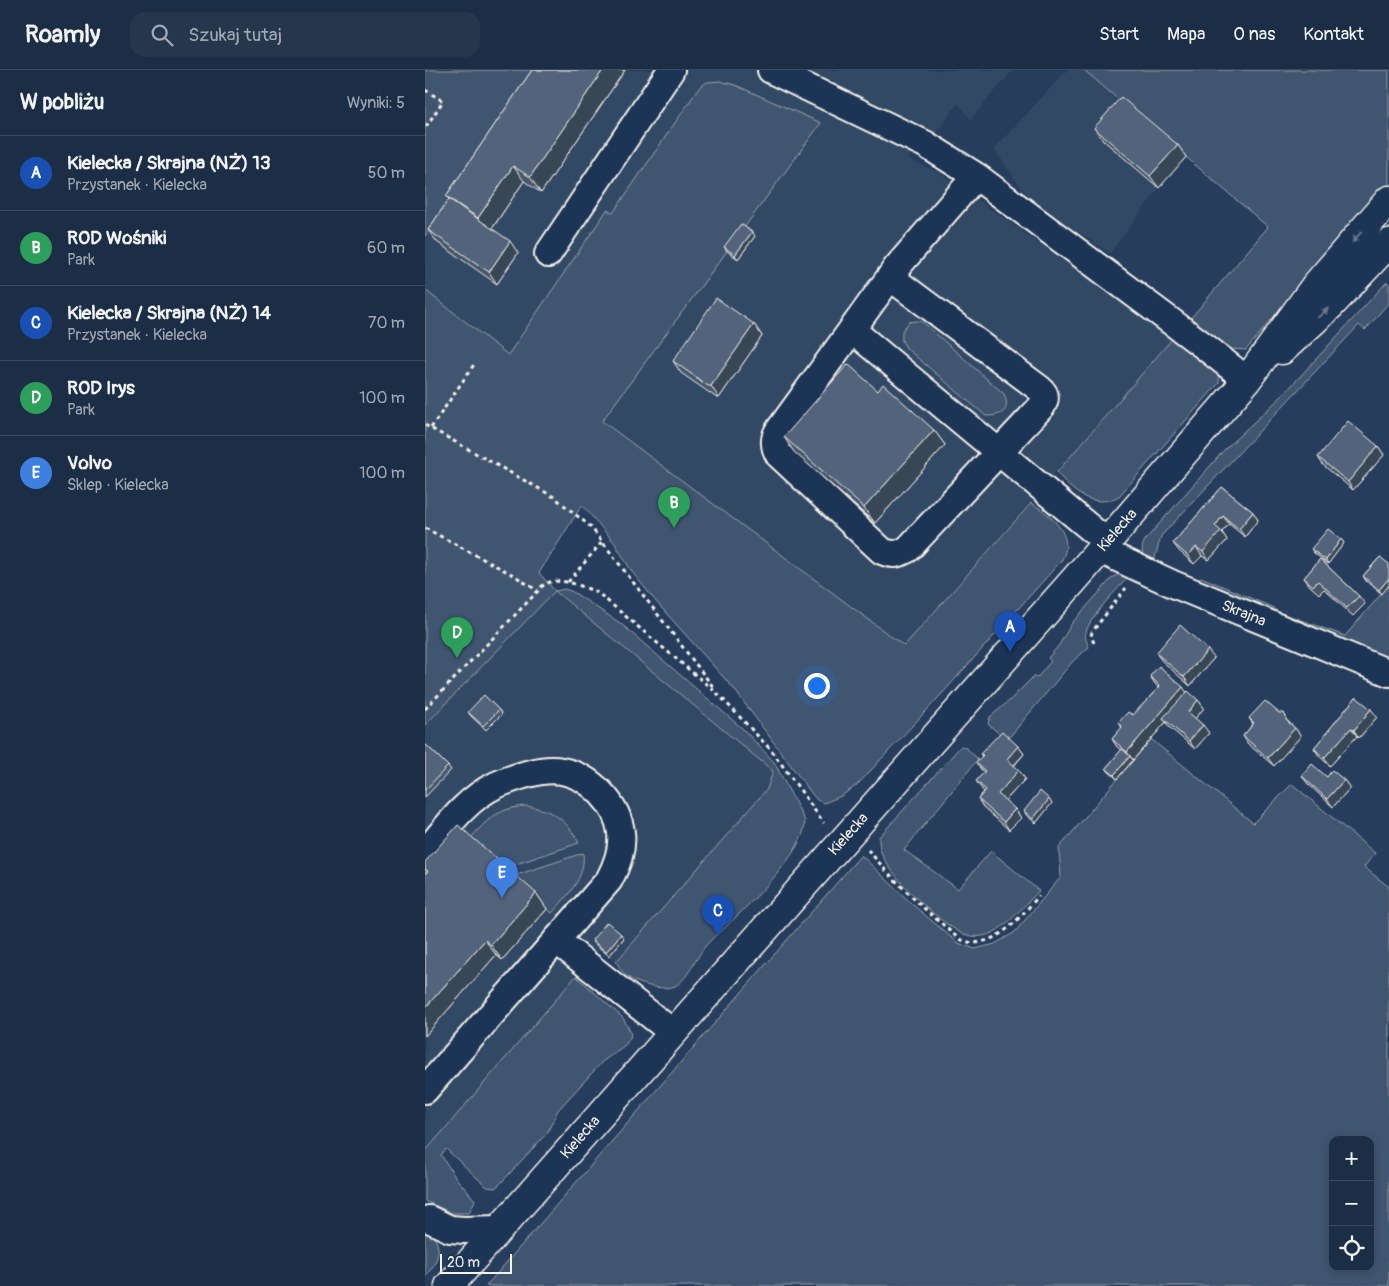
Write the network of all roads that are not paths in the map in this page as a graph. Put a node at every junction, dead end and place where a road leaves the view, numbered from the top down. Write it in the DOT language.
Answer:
graph roads {
  1 [pos="671,70"];
  2 [pos="771,70"];
  3 [pos="976,176"];
  4 [pos="1389,200"];
  5 [pos="1389,206"];
  6 [pos="1387,250"];
  7 [pos="548,254"];
  8 [pos="890,277"];
  9 [pos="852,330"];
  10 [pos="1247,380"];
  11 [pos="999,452"];
  12 [pos="1103,546"];
  13 [pos="1389,673"];
  14 [pos="425,852"];
  15 [pos="556,940"];
  16 [pos="672,1032"];
  17 [pos="425,1090"];
  18 [pos="427,1218"];
  19 [pos="498,1229"];
  20 [pos="476,1254"];
  21 [pos="449,1286"];
  1 -- 7 [label="street"];
  2 -- 3 [label="street"];
  3 -- 8 [label="street"];
  3 -- 10 [label="street"];
  4 -- 10 [label="main road, Kielecka, one-way"];
  5 -- 6 [label="street"];
  10 -- 6 [label="main road, Kielecka, one-way"];
  8 -- 9 [label="street"];
  8 -- 11 [label="street"];
  9 -- 11 [label="street, Skrajna"];
  9 -- 11 [label="street"];
  10 -- 12 [label="main road, Kielecka"];
  11 -- 12 [label="street, Skrajna"];
  12 -- 13 [label="street, Skrajna"];
  12 -- 16 [label="main road, Kielecka"];
  14 -- 15 [label="street"];
  15 -- 16 [label="street"];
  15 -- 17 [label="street"];
  16 -- 19 [label="main road, Kielecka"];
  18 -- 19 [label="street"];
  18 -- 20 [label="street"];
  19 -- 20 [label="main road, Kielecka"];
  20 -- 21 [label="main road, Kielecka"];
}
